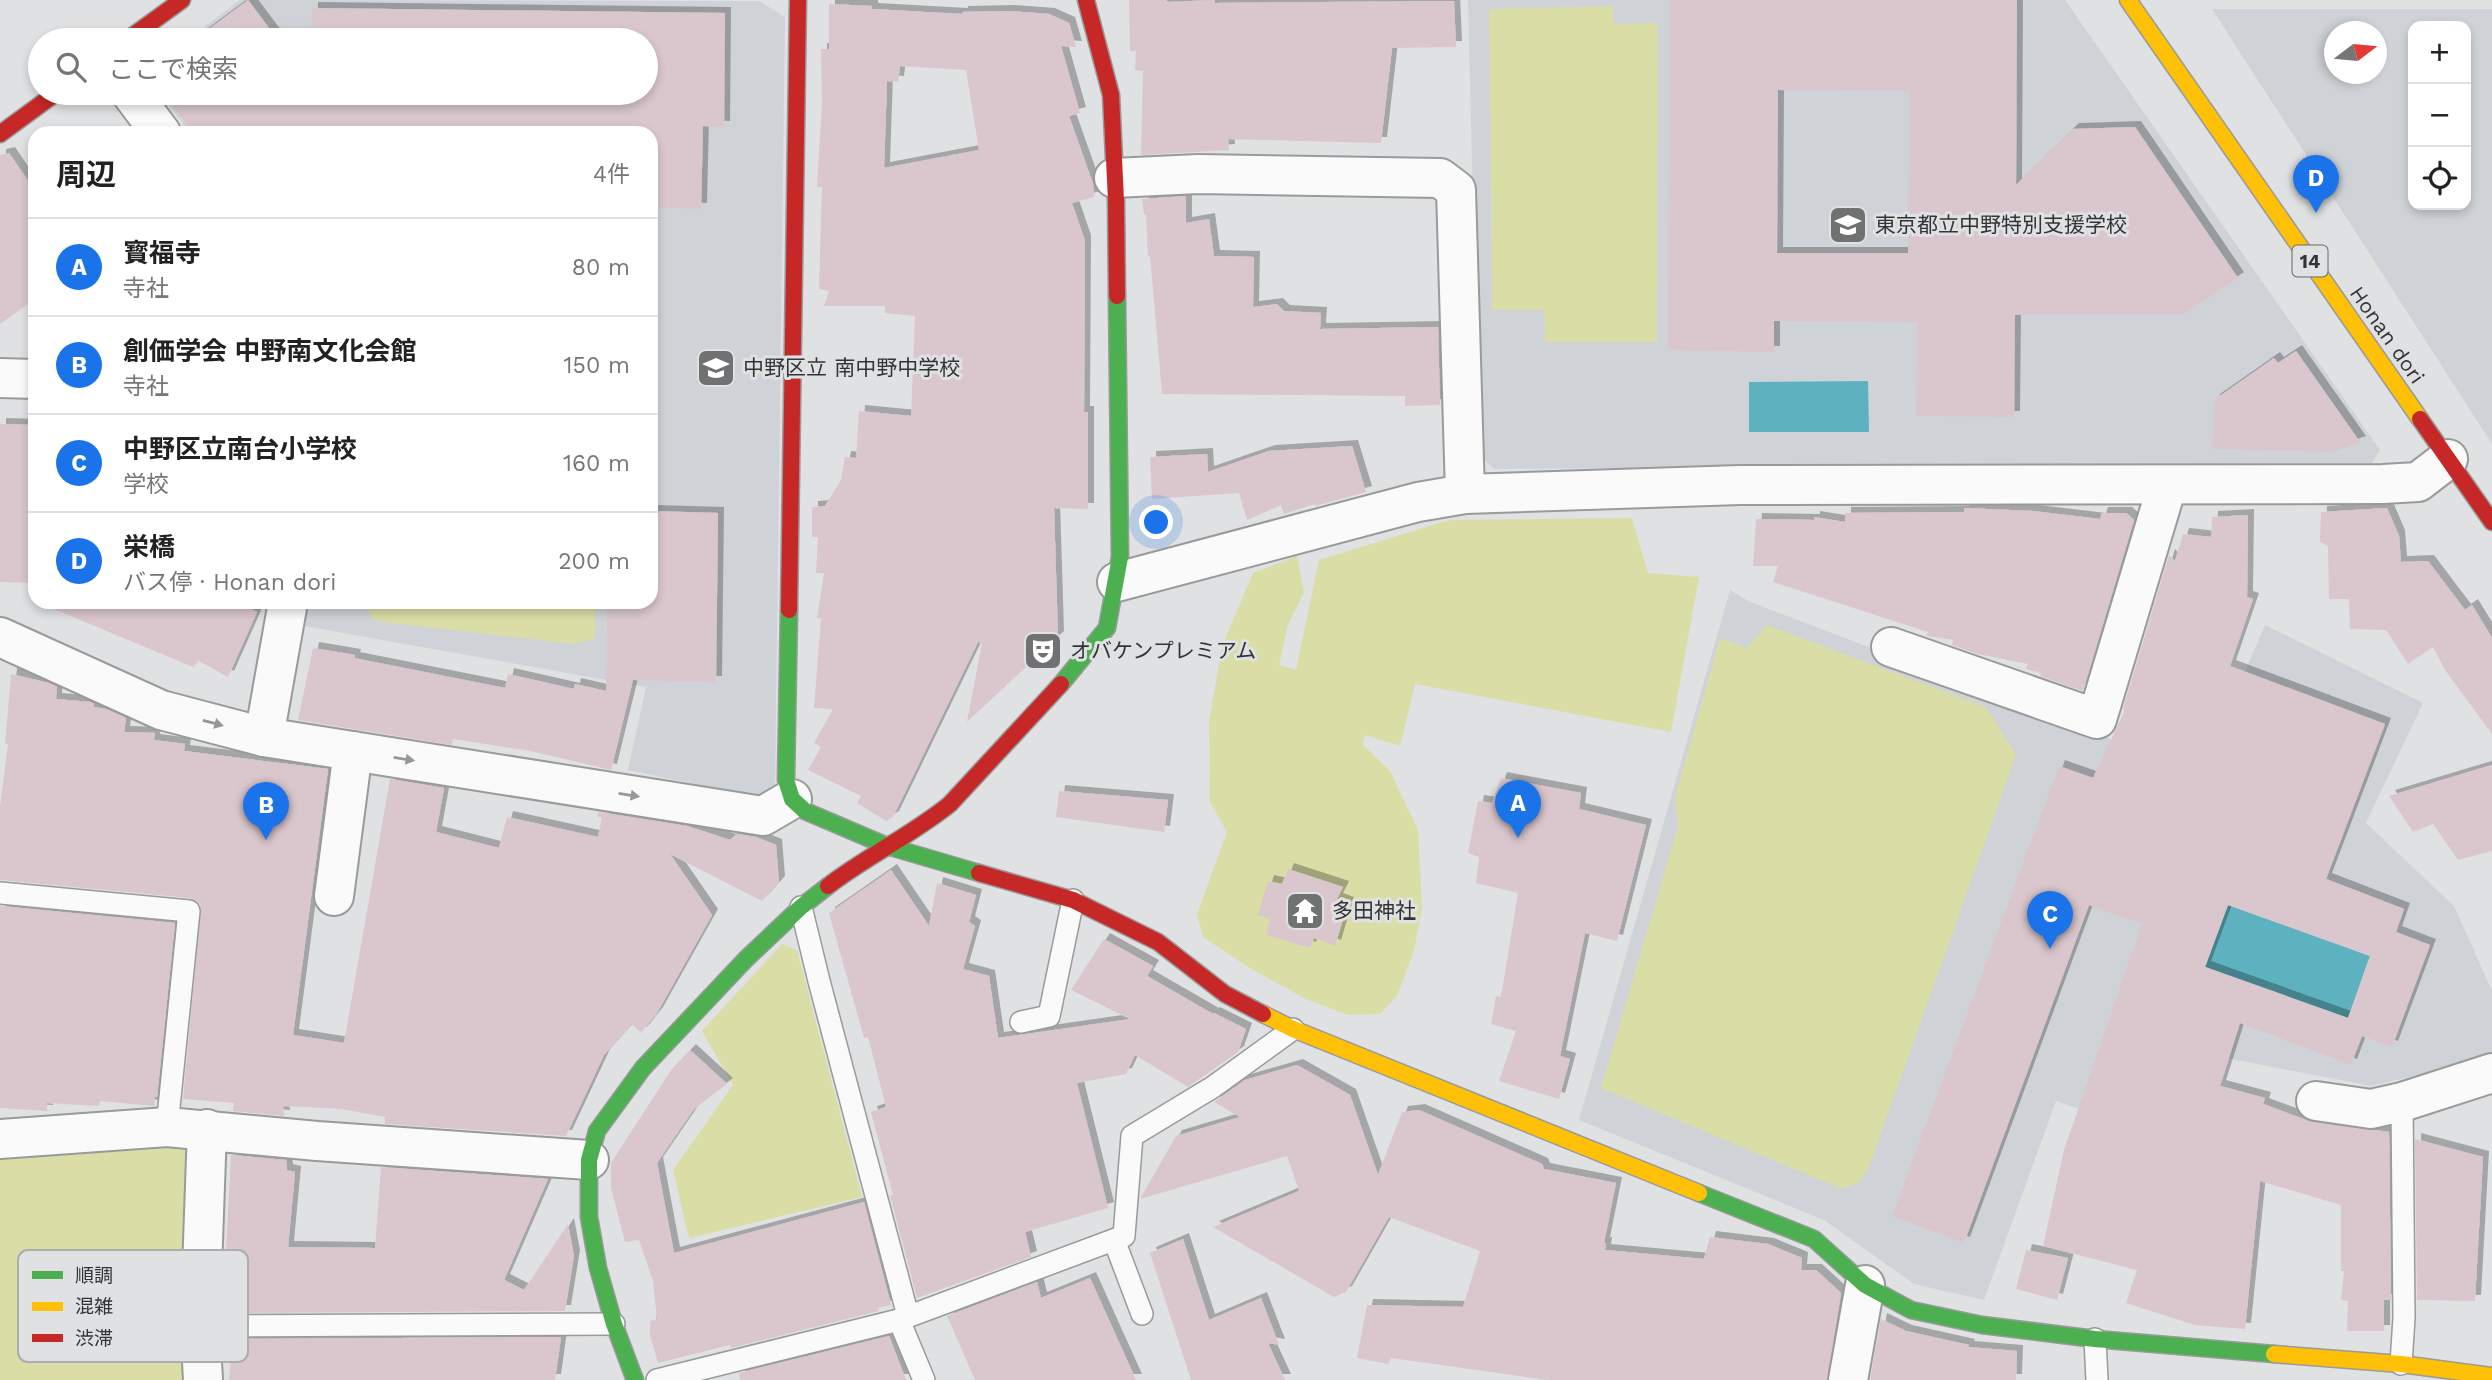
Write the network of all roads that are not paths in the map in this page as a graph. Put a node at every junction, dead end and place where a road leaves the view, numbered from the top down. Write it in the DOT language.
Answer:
graph roads {
  1 [pos="182,0"];
  2 [pos="798,0"];
  3 [pos="1086,0"];
  4 [pos="2128,0"];
  5 [pos="144,28"];
  6 [pos="40,105"];
  7 [pos="140,105"];
  8 [pos="155,126"];
  9 [pos="0,134"];
  10 [pos="1114,178"];
  11 [pos="0,378"];
  12 [pos="28,379"];
  13 [pos="2448,459"];
  14 [pos="2167,486"];
  15 [pos="1465,494"];
  16 [pos="2492,522"];
  17 [pos="1117,582"];
  18 [pos="287,609"];
  19 [pos="0,638"];
  20 [pos="1891,647"];
  21 [pos="264,737"];
  22 [pos="354,751"];
  23 [pos="792,799"];
  24 [pos="887,846"];
  25 [pos="0,893"];
  26 [pos="334,896"];
  27 [pos="1073,900"];
  28 [pos="802,907"];
  29 [pos="1021,1022"];
  30 [pos="1293,1029"];
  31 [pos="2492,1073"];
  32 [pos="2316,1101"];
  33 [pos="2402,1102"];
  34 [pos="167,1127"];
  35 [pos="207,1129"];
  36 [pos="0,1139"];
  37 [pos="589,1160"];
  38 [pos="1114,1241"];
  39 [pos="203,1250"];
  40 [pos="1865,1285"];
  41 [pos="1142,1314"];
  42 [pos="903,1318"];
  43 [pos="614,1324"];
  44 [pos="248,1326"];
  45 [pos="2095,1339"];
  46 [pos="201,1362"];
  47 [pos="2418,1371"];
  48 [pos="2492,1376"];
  49 [pos="202,1380"];
  50 [pos="635,1380"];
  51 [pos="657,1380"];
  52 [pos="924,1380"];
  53 [pos="1849,1380"];
  54 [pos="2096,1380"];
  1 -- 5 [label="street"];
  2 -- 23 [label="street"];
  3 -- 10 [label="street"];
  4 -- 13 [label="street, Honan dori / 14"];
  6 -- 9 [label="street"];
  7 -- 8 [label="street"];
  10 -- 15 [label="street"];
  10 -- 17 [label="street"];
  11 -- 12 [label="street"];
  13 -- 14 [label="street"];
  13 -- 16 [label="street, Honan dori / 14"];
  14 -- 15 [label="street"];
  14 -- 20 [label="street"];
  15 -- 17 [label="street"];
  17 -- 24 [label="street"];
  18 -- 21 [label="street"];
  19 -- 21 [label="street, one-way"];
  21 -- 22 [label="street"];
  22 -- 23 [label="street, one-way"];
  22 -- 26 [label="street"];
  23 -- 24 [label="street"];
  24 -- 27 [label="street"];
  24 -- 28 [label="street"];
  25 -- 34 [label="lane"];
  27 -- 29 [label="lane"];
  27 -- 30 [label="street"];
  28 -- 37 [label="street"];
  28 -- 42 [label="lane"];
  30 -- 38 [label="lane"];
  30 -- 40 [label="street"];
  31 -- 33 [label="street"];
  32 -- 33 [label="street"];
  33 -- 47 [label="lane"];
  34 -- 35 [label="street"];
  34 -- 36 [label="street"];
  35 -- 37 [label="street"];
  35 -- 39 [label="street"];
  37 -- 43 [label="street"];
  38 -- 41 [label="lane"];
  38 -- 42 [label="lane"];
  40 -- 45 [label="street"];
  40 -- 53 [label="street"];
  42 -- 51 [label="lane"];
  42 -- 52 [label="lane"];
  43 -- 44 [label="lane"];
  43 -- 50 [label="street"];
  45 -- 47 [label="street"];
  45 -- 54 [label="lane"];
  46 -- 49 [label="street"];
  47 -- 48 [label="street"];
}
